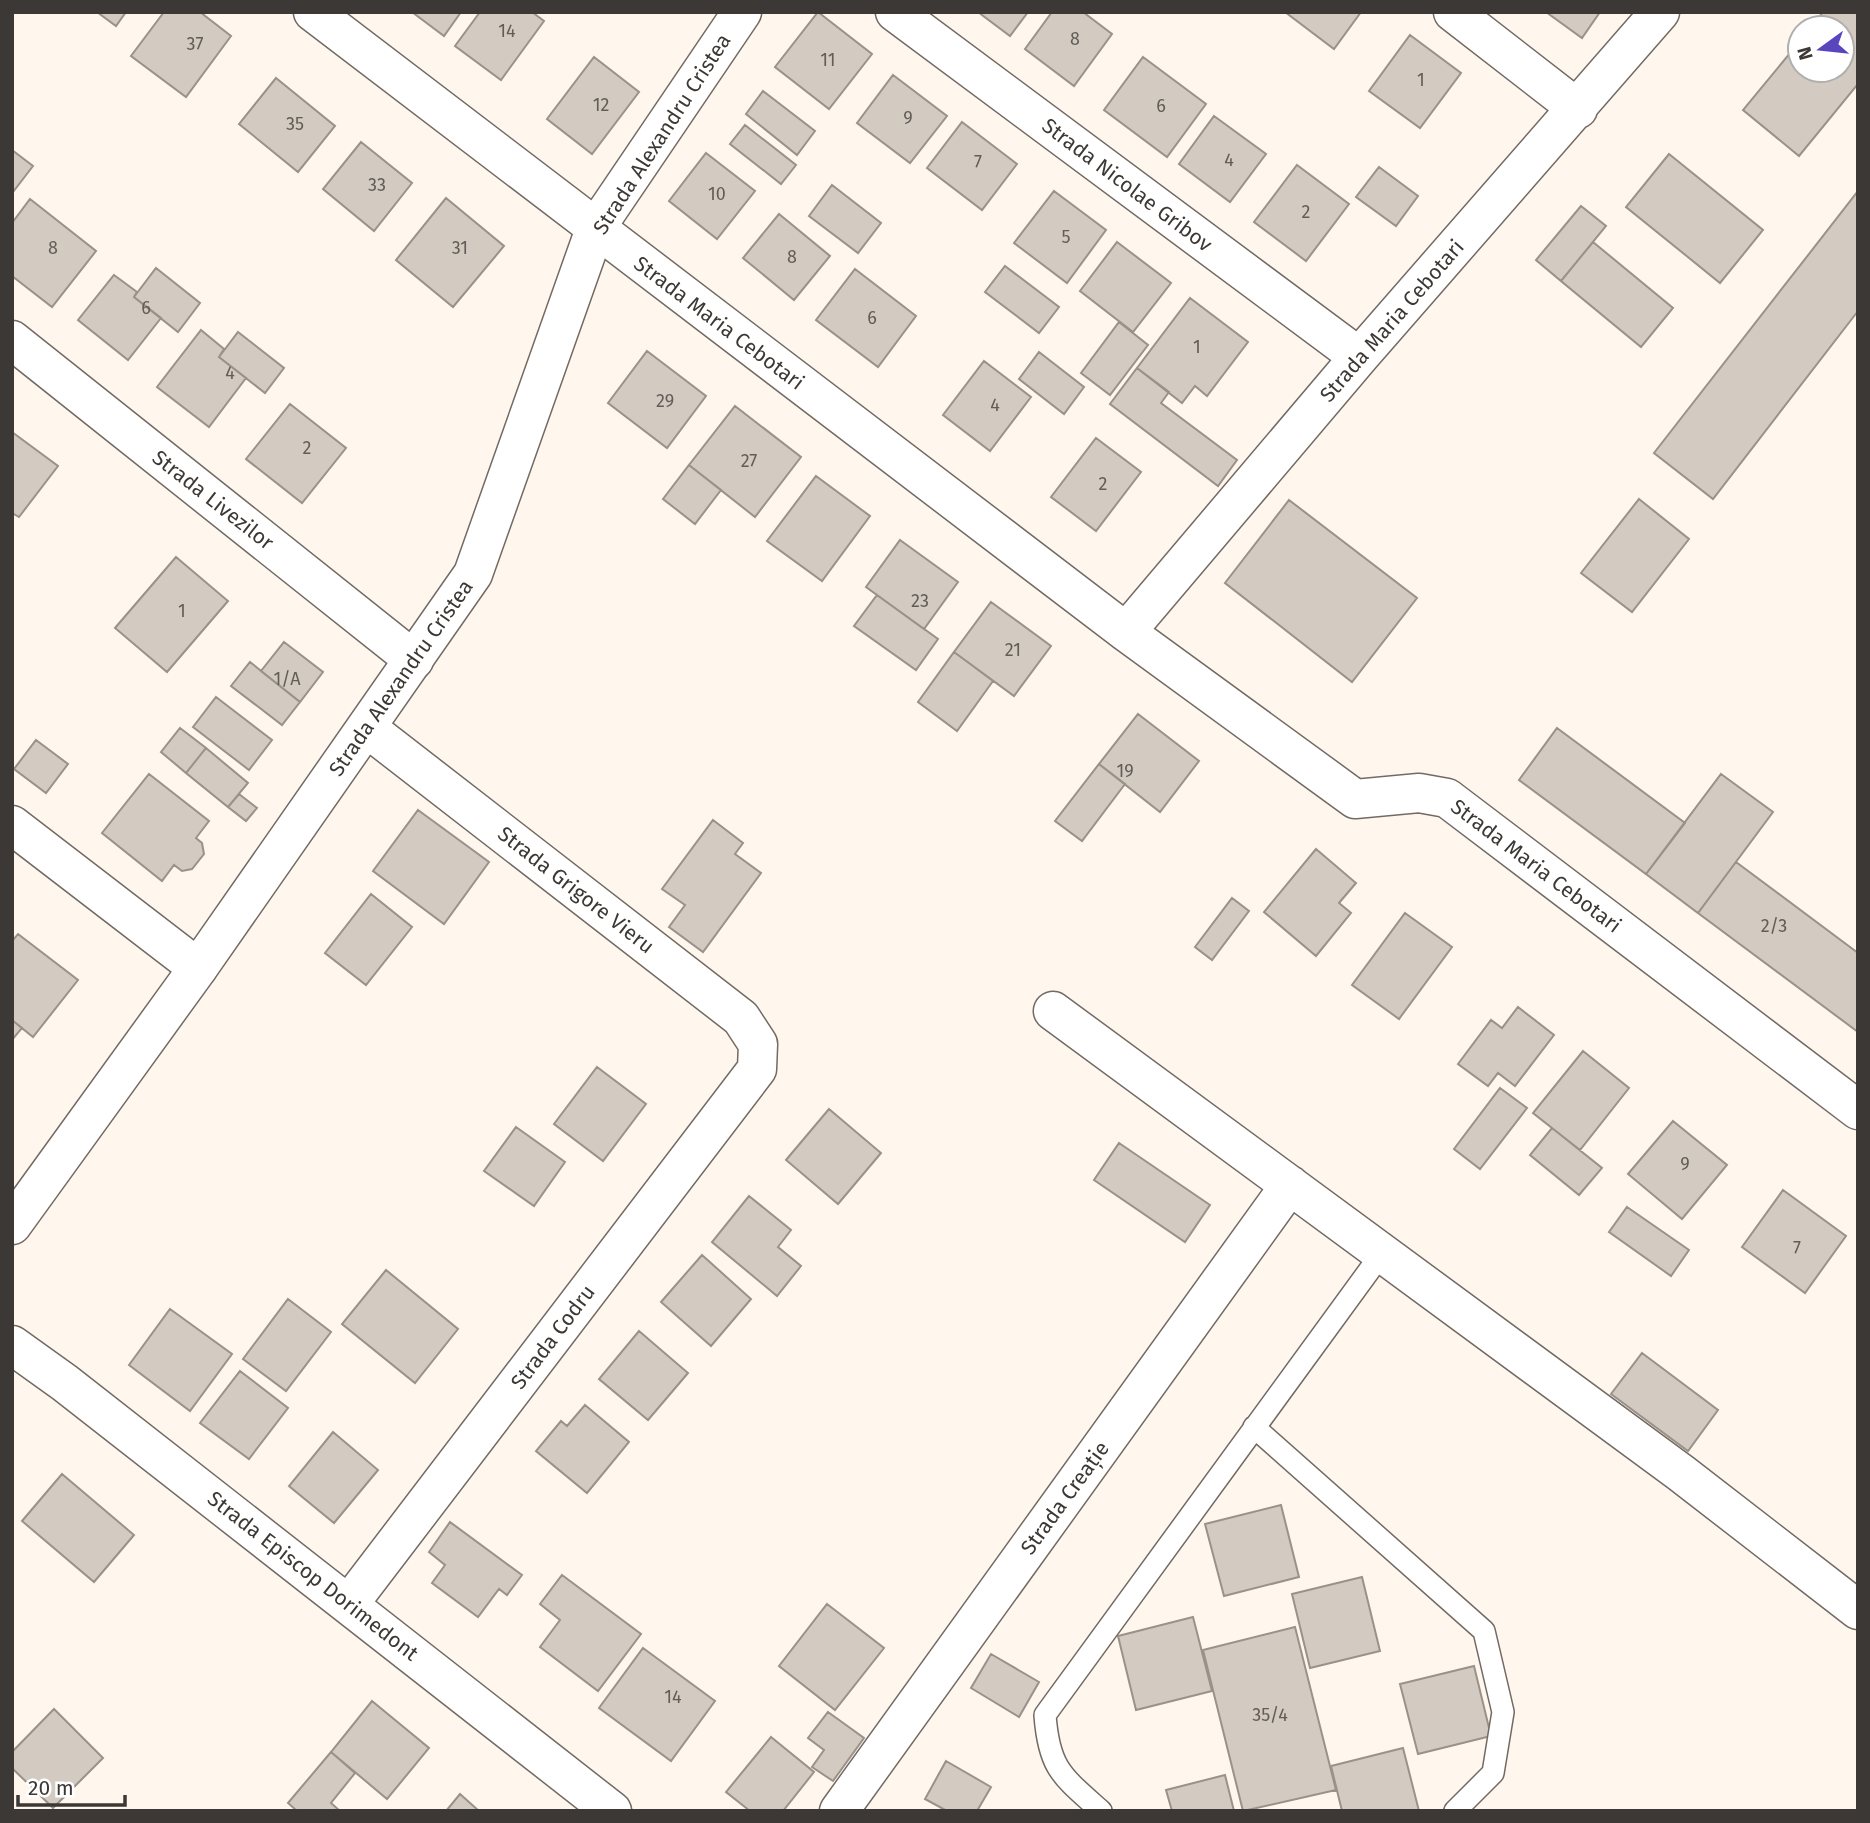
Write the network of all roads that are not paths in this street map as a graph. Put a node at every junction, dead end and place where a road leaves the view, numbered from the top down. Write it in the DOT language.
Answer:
graph roads {
  1 [pos="313,12"];
  2 [pos="742,12"];
  3 [pos="895,12"];
  4 [pos="1453,12"];
  5 [pos="1660,12"];
  6 [pos="1578,108"];
  7 [pos="596,229"];
  8 [pos="12,340"];
  9 [pos="1359,357"];
  10 [pos="1126,632"];
  11 [pos="414,660"];
  12 [pos="367,728"];
  13 [pos="12,825"];
  14 [pos="198,968"];
  15 [pos="1053,1011"];
  16 [pos="757,1069"];
  17 [pos="1858,1110"];
  18 [pos="1290,1185"];
  19 [pos="12,1225"];
  20 [pos="1381,1253"];
  21 [pos="12,1345"];
  22 [pos="1255,1427"];
  23 [pos="349,1604"];
  24 [pos="1858,1609"];
  25 [pos="612,1811"];
  26 [pos="839,1811"];
  27 [pos="1101,1811"];
  28 [pos="1455,1811"];
  1 -- 7 [label="street, Strada Maria Cebotari"];
  2 -- 7 [label="street, Strada Alexandru Cristea"];
  3 -- 9 [label="street, Strada Nicolae Gribov"];
  4 -- 6 [label="street"];
  5 -- 6 [label="street, Strada Maria Cebotari"];
  6 -- 9 [label="street, Strada Maria Cebotari"];
  7 -- 10 [label="street, Strada Maria Cebotari"];
  7 -- 11 [label="street, Strada Alexandru Cristea"];
  8 -- 11 [label="street, Strada Livezilor"];
  9 -- 10 [label="street, Strada Maria Cebotari"];
  10 -- 17 [label="street, Strada Maria Cebotari"];
  11 -- 12 [label="street, Strada Alexandru Cristea"];
  12 -- 14 [label="street, Strada Alexandru Cristea"];
  12 -- 16 [label="street, Strada Grigore Vieru"];
  13 -- 14 [label="street"];
  14 -- 19 [label="street, Strada Alexandru Cristea"];
  15 -- 18 [label="street"];
  16 -- 23 [label="street, Strada Codru"];
  18 -- 20 [label="street"];
  18 -- 26 [label="street, Strada Creație"];
  20 -- 22 [label="lane"];
  20 -- 24 [label="street"];
  21 -- 23 [label="street, Strada Episcop Dorimedont"];
  22 -- 27 [label="lane"];
  22 -- 28 [label="lane"];
  23 -- 25 [label="street, Strada Episcop Dorimedont"];
}
